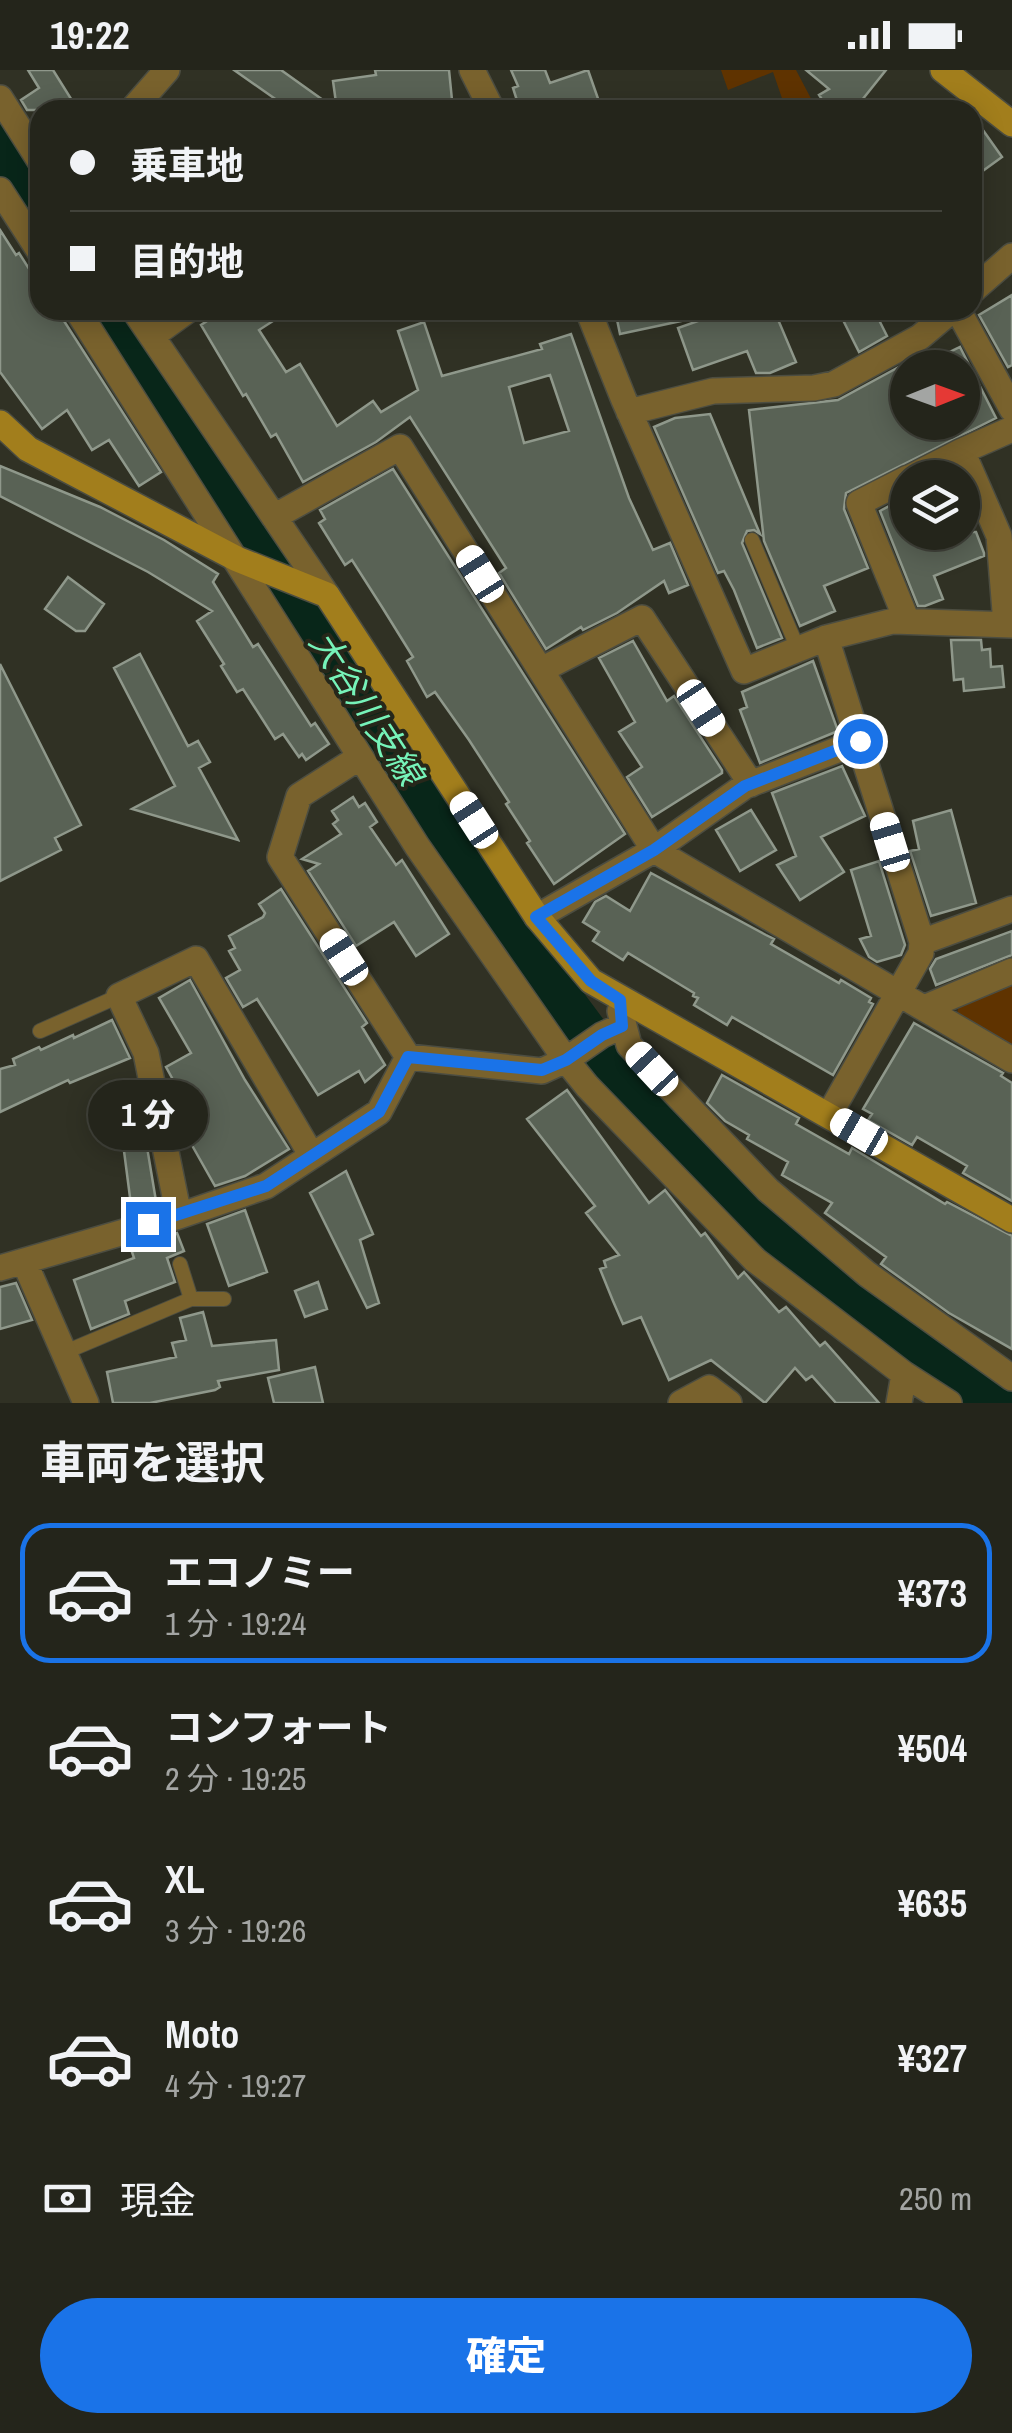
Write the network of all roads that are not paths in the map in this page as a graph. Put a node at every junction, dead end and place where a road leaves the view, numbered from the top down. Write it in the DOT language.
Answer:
graph roads {
  1 [pos="167,70"];
  2 [pos="472,70"];
  3 [pos="943,70"];
  4 [pos="0,98"];
  5 [pos="141,100"];
  6 [pos="487,100"];
  7 [pos="981,100"];
  8 [pos="982,101"];
  9 [pos="1012,124"];
  10 [pos="30,145"];
  11 [pos="0,190"];
  12 [pos="30,236"];
  13 [pos="1012,256"];
  14 [pos="982,282"];
  15 [pos="83,320"];
  16 [pos="141,320"];
  17 [pos="174,320"];
  18 [pos="592,320"];
  19 [pos="942,320"];
  20 [pos="961,320"];
  21 [pos="152,336"];
  22 [pos="1012,409"];
  23 [pos="629,412"];
  24 [pos="0,424"];
  25 [pos="1012,429"];
  26 [pos="962,451"];
  27 [pos="944,460"];
  28 [pos="890,487"];
  29 [pos="274,517"];
  30 [pos="752,540"];
  31 [pos="237,558"];
  32 [pos="327,596"];
  33 [pos="907,622"];
  34 [pos="1009,624"];
  35 [pos="826,638"];
  36 [pos="798,649"];
  37 [pos="541,670"];
  38 [pos="860,741"];
  39 [pos="360,757"];
  40 [pos="751,784"];
  41 [pos="654,850"];
  42 [pos="1012,909"];
  43 [pos="536,917"];
  44 [pos="922,942"];
  45 [pos="1012,971"];
  46 [pos="898,994"];
  47 [pos="119,996"];
  48 [pos="620,1000"];
  49 [pos="924,1008"];
  50 [pos="40,1031"];
  51 [pos="612,1031"];
  52 [pos="571,1056"];
  53 [pos="408,1057"];
  54 [pos="1012,1060"];
  55 [pos="828,1115"];
  56 [pos="312,1156"];
  57 [pos="179,1216"];
  58 [pos="1012,1220"];
  59 [pos="12,1264"];
  60 [pos="180,1264"];
  61 [pos="224,1298"];
  62 [pos="191,1299"];
  63 [pos="62,1353"];
  64 [pos="904,1374"];
  65 [pos="1012,1378"];
  66 [pos="1012,1392"];
  67 [pos="86,1403"];
  68 [pos="680,1403"];
  69 [pos="729,1403"];
  70 [pos="898,1403"];
  71 [pos="948,1403"];
  72 [pos="1006,1403"];
  1 -- 5 [label="street"];
  2 -- 6 [label="street"];
  3 -- 7 [label="street"];
  4 -- 10 [label="street"];
  8 -- 9 [label="street"];
  11 -- 12 [label="street"];
  13 -- 14 [label="street"];
  15 -- 31 [label="street"];
  16 -- 21 [label="street"];
  17 -- 21 [label="street"];
  18 -- 23 [label="street"];
  19 -- 23 [label="street"];
  20 -- 22 [label="street"];
  21 -- 29 [label="street"];
  23 -- 36 [label="street"];
  24 -- 31 [label="street"];
  25 -- 26 [label="street"];
  26 -- 27 [label="street"];
  26 -- 34 [label="street"];
  28 -- 33 [label="street"];
  29 -- 32 [label="street"];
  29 -- 37 [label="street"];
  30 -- 36 [label="lane"];
  31 -- 32 [label="street"];
  31 -- 39 [label="street"];
  32 -- 43 [label="street"];
  33 -- 34 [label="street"];
  33 -- 35 [label="street"];
  35 -- 36 [label="street"];
  35 -- 38 [label="street"];
  37 -- 40 [label="street"];
  37 -- 41 [label="street"];
  38 -- 40 [label="street"];
  38 -- 44 [label="street"];
  39 -- 52 [label="street"];
  39 -- 53 [label="street"];
  40 -- 41 [label="street"];
  41 -- 43 [label="street"];
  41 -- 46 [label="street"];
  42 -- 44 [label="street"];
  43 -- 48 [label="street"];
  44 -- 46 [label="street"];
  45 -- 49 [label="street"];
  46 -- 49 [label="street"];
  46 -- 55 [label="street"];
  47 -- 50 [label="lane"];
  47 -- 56 [label="street"];
  47 -- 57 [label="street"];
  48 -- 51 [label="street"];
  48 -- 55 [label="street"];
  49 -- 54 [label="street"];
  51 -- 52 [label="street"];
  51 -- 65 [label="street"];
  52 -- 53 [label="street"];
  52 -- 64 [label="street"];
  53 -- 56 [label="street"];
  55 -- 58 [label="street"];
  56 -- 57 [label="street"];
  57 -- 59 [label="street"];
  59 -- 63 [label="street"];
  60 -- 62 [label="lane"];
  61 -- 62 [label="lane"];
  62 -- 63 [label="lane"];
  63 -- 67 [label="street"];
  64 -- 70 [label="street"];
  64 -- 71 [label="street"];
  66 -- 72 [label="street"];
  68 -- 69 [label="street"];
}
